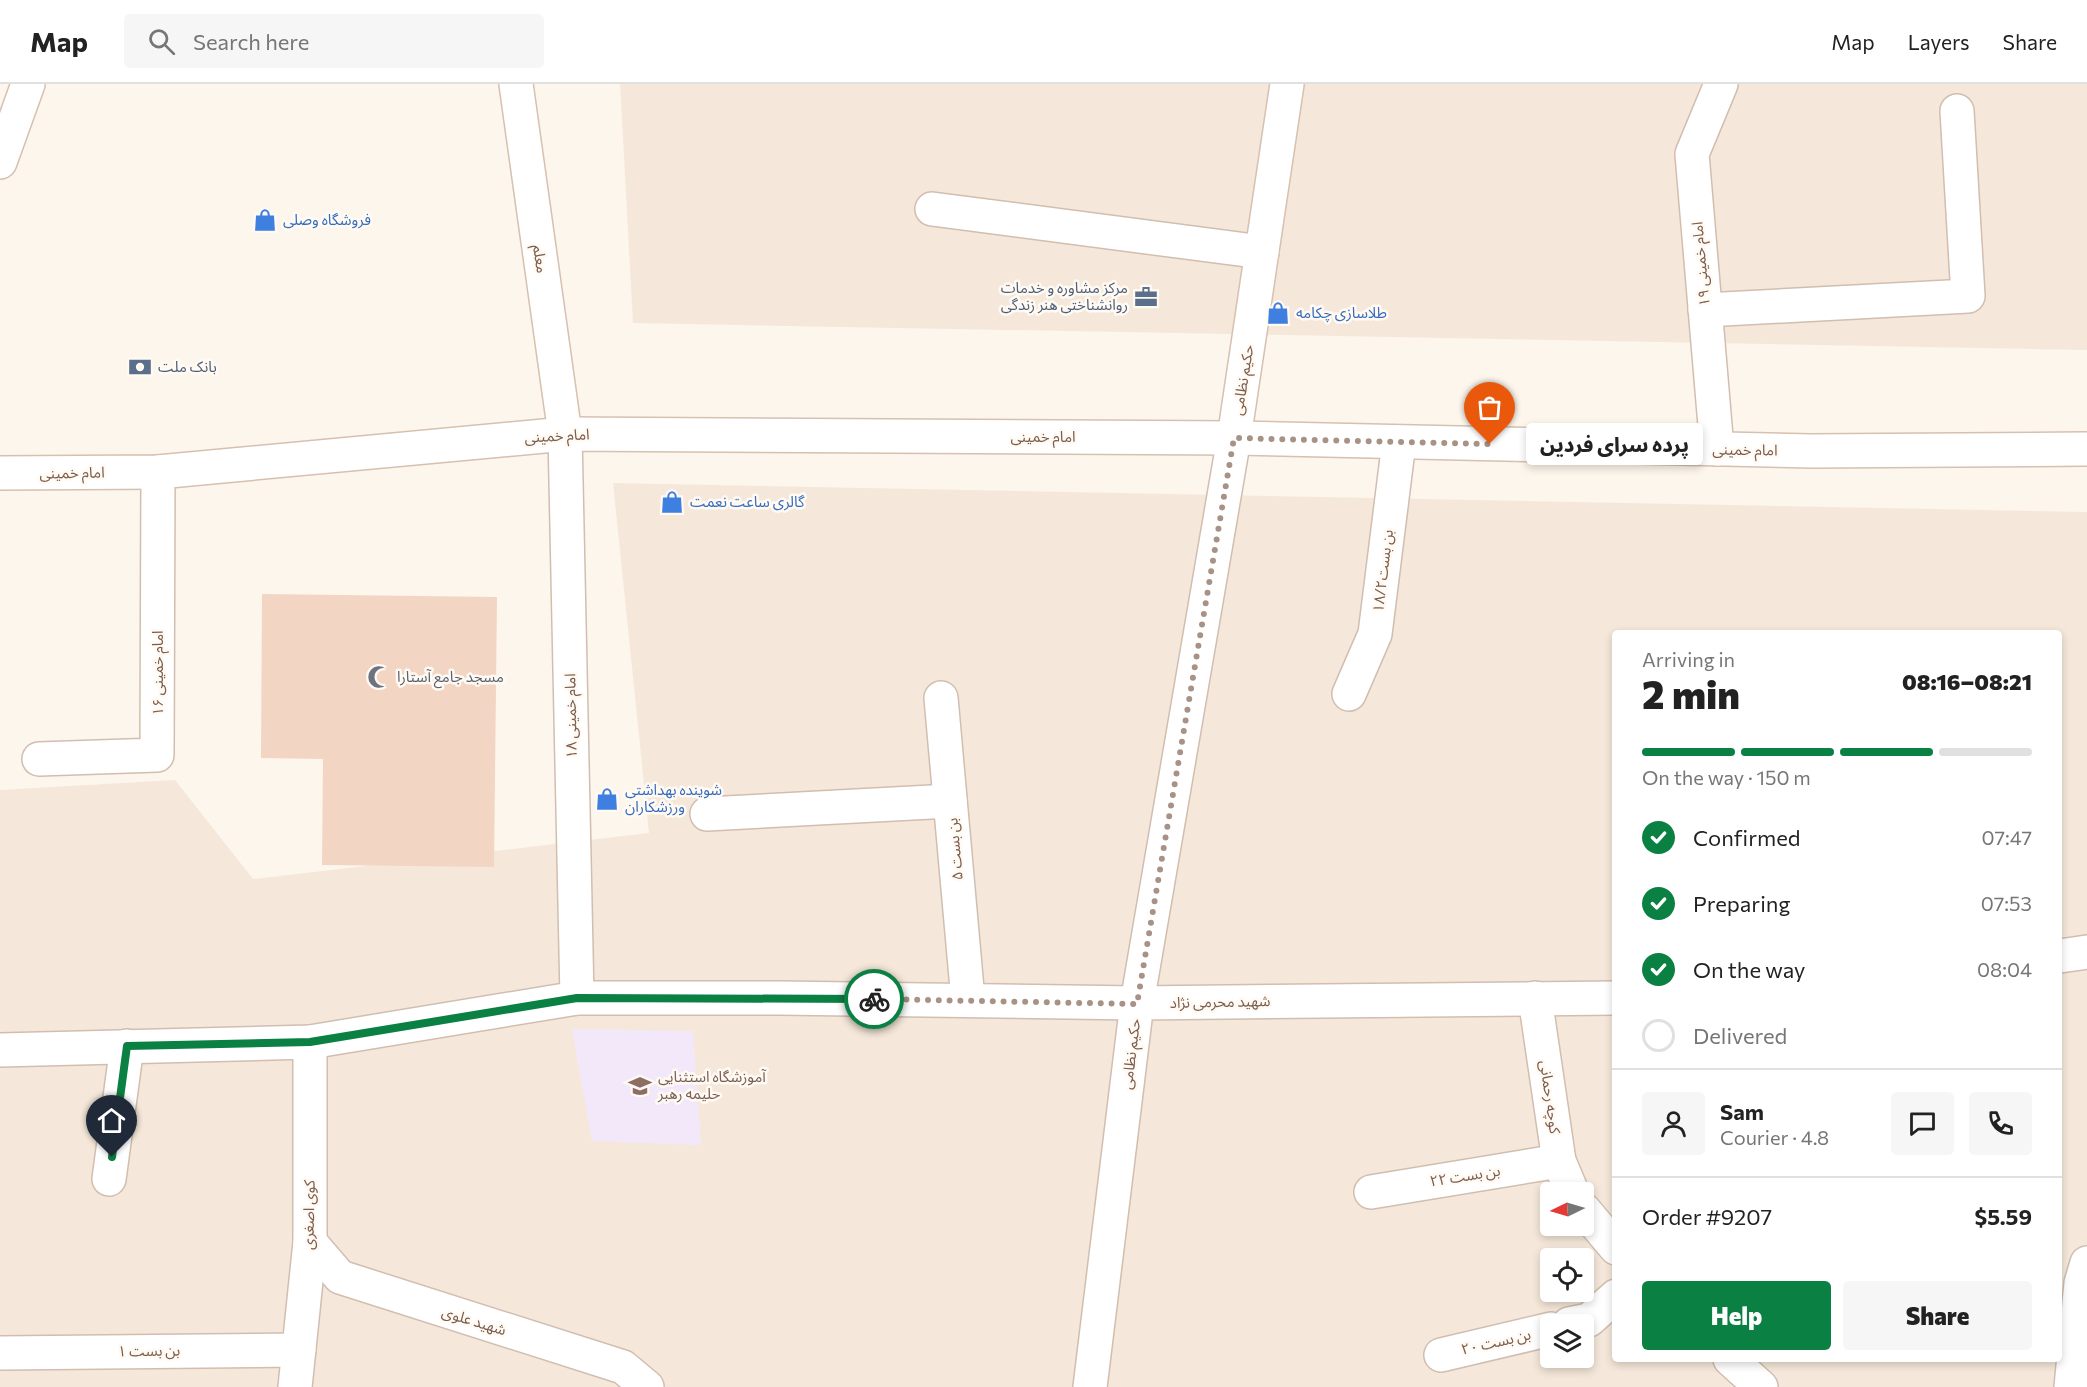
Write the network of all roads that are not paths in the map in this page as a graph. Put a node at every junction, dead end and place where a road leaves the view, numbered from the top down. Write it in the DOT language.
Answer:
graph roads {
  1 [pos="28,84"];
  2 [pos="516,84"];
  3 [pos="1287,84"];
  4 [pos="1721,84"];
  5 [pos="1957,111"];
  6 [pos="3,145"];
  7 [pos="933,209"];
  8 [pos="1262,252"];
  9 [pos="1706,310"];
  10 [pos="565,434"];
  11 [pos="1234,438"];
  12 [pos="1399,442"];
  13 [pos="2087,448"];
  14 [pos="1717,449"];
  15 [pos="158,472"];
  16 [pos="0,473"];
  17 [pos="1349,694"];
  18 [pos="941,699"];
  19 [pos="39,759"];
  20 [pos="950,801"];
  21 [pos="707,814"];
  22 [pos="2087,952"];
  23 [pos="2062,956"];
  24 [pos="577,998"];
  25 [pos="1535,998"];
  26 [pos="1612,998"];
  27 [pos="968,1000"];
  28 [pos="1137,1004"];
  29 [pos="310,1042"];
  30 [pos="127,1046"];
  31 [pos="0,1050"];
  32 [pos="1559,1161"];
  33 [pos="109,1179"];
  34 [pos="1568,1182"];
  35 [pos="1371,1192"];
  36 [pos="1594,1222"];
  37 [pos="310,1242"];
  38 [pos="1612,1243"];
  39 [pos="2087,1263"];
  40 [pos="1612,1300"];
  41 [pos="1594,1316"];
  42 [pos="1540,1332"];
  43 [pos="299,1350"];
  44 [pos="0,1353"];
  45 [pos="1441,1355"];
  46 [pos="1733,1362"];
  47 [pos="295,1387"];
  48 [pos="647,1387"];
  49 [pos="1089,1387"];
  50 [pos="1761,1387"];
  51 [pos="2071,1387"];
  1 -- 6 [label="street"];
  2 -- 10 [label="street, معلم"];
  3 -- 8 [label="street, حکیم نظامی"];
  4 -- 9 [label="street, امام خمینی ۱۹"];
  5 -- 9 [label="street"];
  7 -- 8 [label="street"];
  8 -- 11 [label="street, حکیم نظامی"];
  9 -- 14 [label="street, امام خمینی ۱۹"];
  10 -- 11 [label="street, امام خمینی"];
  10 -- 15 [label="street, امام خمینی"];
  10 -- 24 [label="street, امام خمینی ۱۸"];
  11 -- 12 [label="street, امام خمینی"];
  11 -- 28 [label="street, حکیم نظامی"];
  12 -- 14 [label="street, امام خمینی"];
  12 -- 17 [label="street, بن بست۱۸/۲"];
  13 -- 14 [label="street, امام خمینی"];
  15 -- 16 [label="street, امام خمینی"];
  15 -- 19 [label="street, امام خمینی ۱۶"];
  18 -- 20 [label="street, بن بست ۵"];
  20 -- 21 [label="street"];
  20 -- 27 [label="street, بن بست ۵"];
  22 -- 23 [label="street"];
  24 -- 27 [label="street, شهید محرمی نژاد"];
  24 -- 29 [label="street, شهید محرمی نژاد"];
  25 -- 26 [label="street, شهید محرمی نژاد"];
  25 -- 28 [label="street, شهید محرمی نژاد"];
  25 -- 32 [label="street, کوچه رحمانی"];
  27 -- 28 [label="street, شهید محرمی نژاد"];
  28 -- 49 [label="street, حکیم نظامی"];
  29 -- 30 [label="street, شهید محرمی نژاد"];
  29 -- 37 [label="street, کوی اصغری"];
  30 -- 31 [label="street, شهید محرمی نژاد"];
  30 -- 33 [label="street"];
  32 -- 34 [label="street, کوچه رحمانی"];
  32 -- 35 [label="street, بن بست ۲۲"];
  36 -- 38 [label="street"];
  37 -- 43 [label="street, کوی اصغری"];
  37 -- 48 [label="street, شهید علوی"];
  39 -- 51 [label="street"];
  40 -- 41 [label="street"];
  42 -- 45 [label="street, بن بست ۲۰"];
  43 -- 44 [label="street, بن بست ۱"];
  43 -- 47 [label="street, کوی اصغری"];
  46 -- 50 [label="street"];
}
